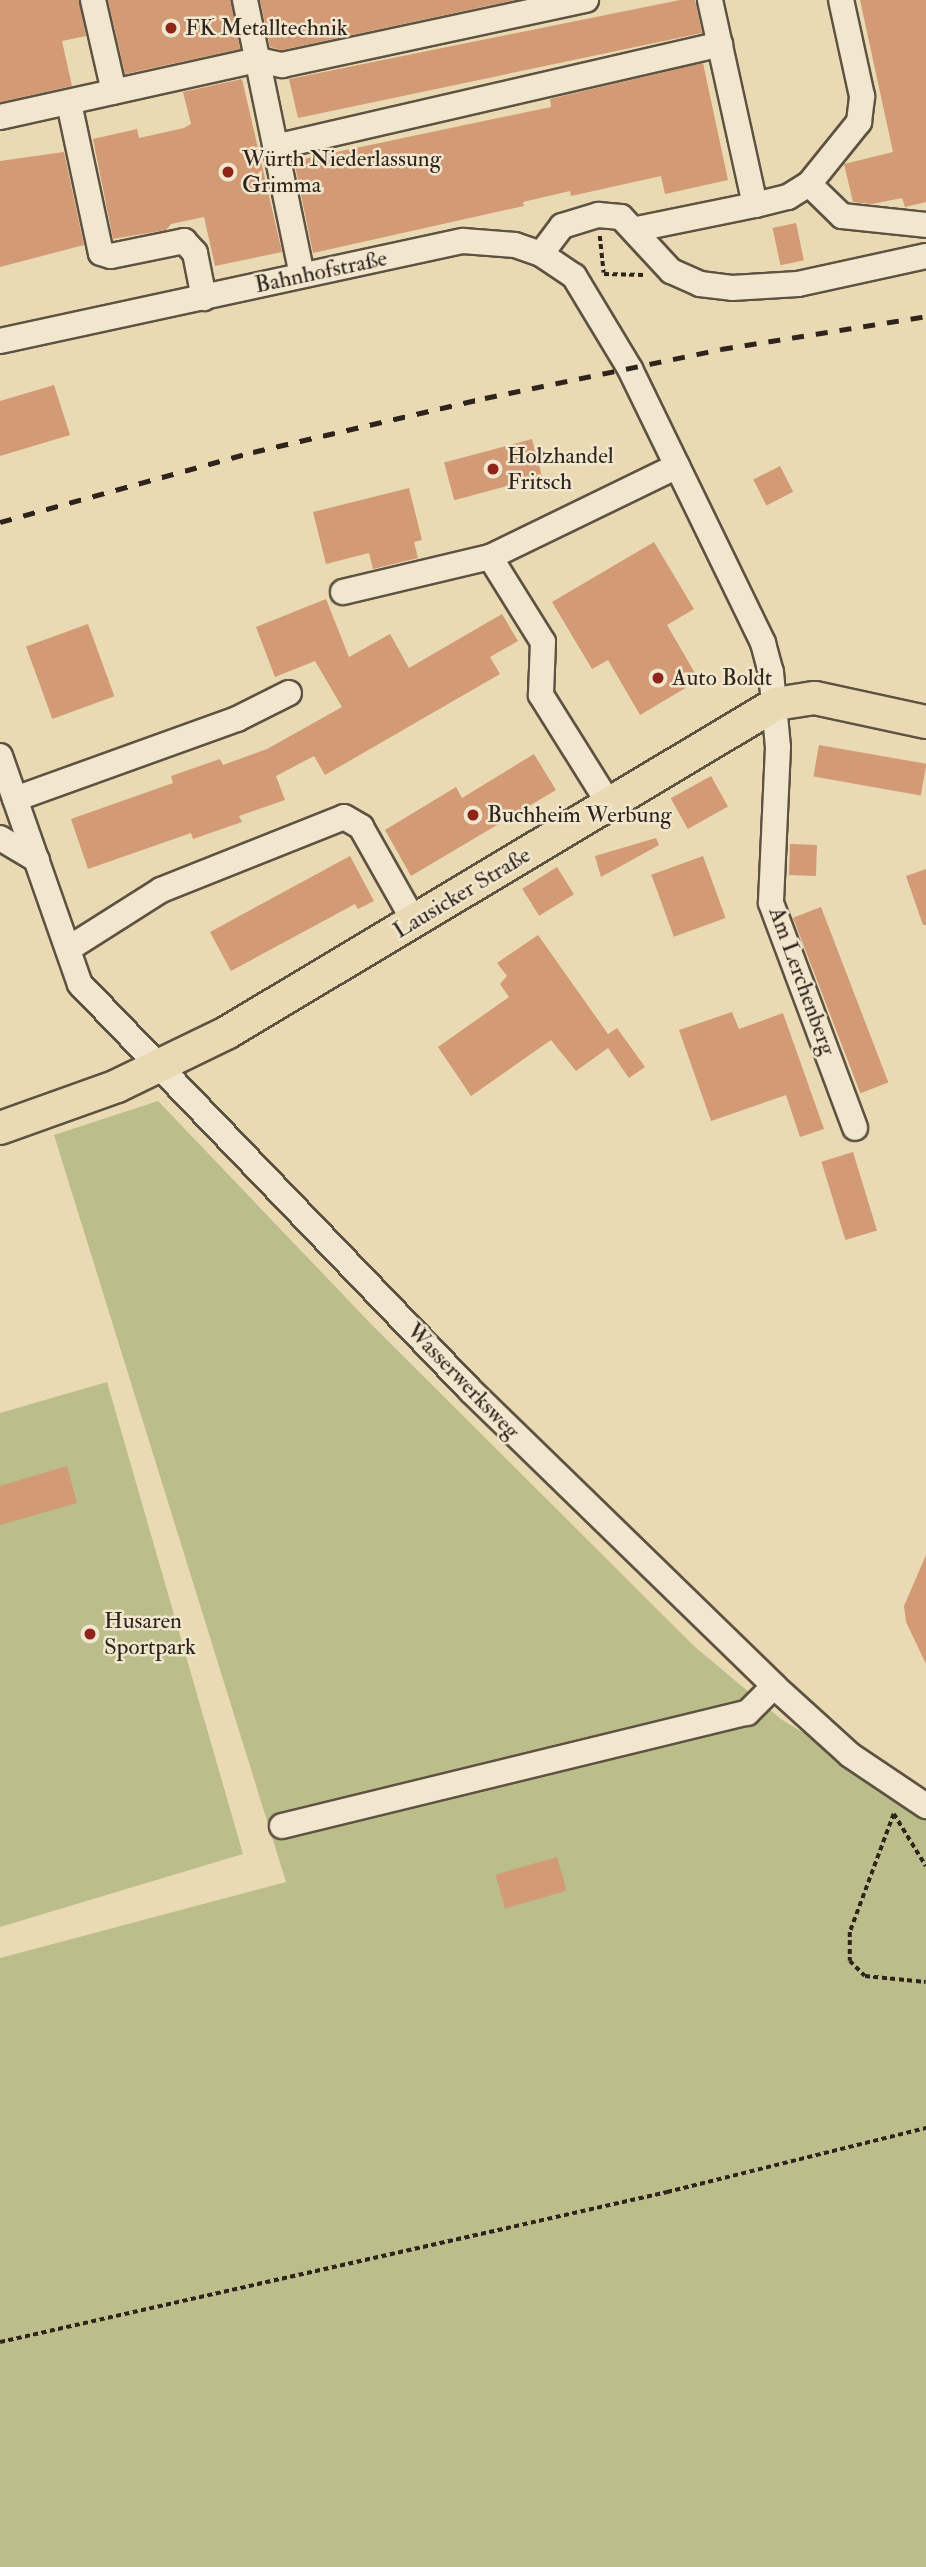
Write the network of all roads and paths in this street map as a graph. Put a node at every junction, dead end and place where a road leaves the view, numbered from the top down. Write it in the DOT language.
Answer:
graph roads {
  1 [pos="93,0"];
  2 [pos="245,0"];
  3 [pos="586,0"];
  4 [pos="710,0"];
  5 [pos="841,0"];
  6 [pos="720,44"];
  7 [pos="258,60"];
  8 [pos="114,92"];
  9 [pos="69,103"];
  10 [pos="0,117"];
  11 [pos="275,147"];
  12 [pos="809,184"];
  13 [pos="755,205"];
  14 [pos="598,215"];
  15 [pos="926,225"];
  16 [pos="637,229"];
  17 [pos="541,254"];
  18 [pos="926,256"];
  19 [pos="662,262"];
  20 [pos="604,274"];
  21 [pos="302,275"];
  22 [pos="204,298"];
  23 [pos="589,300"];
  24 [pos="0,341"];
  25 [pos="677,466"];
  26 [pos="490,557"];
  27 [pos="343,592"];
  28 [pos="289,693"];
  29 [pos="776,705"];
  30 [pos="926,722"];
  31 [pos="0,756"];
  32 [pos="15,799"];
  33 [pos="609,804"];
  34 [pos="0,838"];
  35 [pos="37,860"];
  36 [pos="414,921"];
  37 [pos="68,948"];
  38 [pos="161,1066"];
  39 [pos="0,1128"];
  40 [pos="855,1128"];
  41 [pos="774,1686"];
  42 [pos="898,1803"];
  43 [pos="926,1806"];
  44 [pos="282,1826"];
  45 [pos="926,1866"];
  46 [pos="926,1982"];
  47 [pos="926,2128"];
  48 [pos="0,2342"];
  1 -- 8 [label="street"];
  2 -- 7 [label="street"];
  3 -- 7 [label="street"];
  4 -- 6 [label="street"];
  5 -- 12 [label="street"];
  6 -- 11 [label="street"];
  6 -- 13 [label="street"];
  7 -- 8 [label="street"];
  7 -- 11 [label="street"];
  8 -- 9 [label="street"];
  9 -- 10 [label="street"];
  9 -- 22 [label="street"];
  11 -- 21 [label="street"];
  12 -- 13 [label="street"];
  12 -- 15 [label="street"];
  13 -- 16 [label="street"];
  14 -- 16 [label="street"];
  14 -- 17 [label="street"];
  14 -- 20 [label="path"];
  16 -- 19 [label="street"];
  17 -- 21 [label="street, Bahnhofstraße"];
  17 -- 23 [label="street, Bahnhofstraße"];
  18 -- 19 [label="street"];
  19 -- 20 [label="path"];
  20 -- 23 [label="path"];
  21 -- 22 [label="street, Bahnhofstraße"];
  22 -- 24 [label="street, Bahnhofstraße"];
  23 -- 25 [label="street, Bahnhofstraße"];
  25 -- 26 [label="street"];
  25 -- 29 [label="street, Am Lerchenberg"];
  26 -- 27 [label="street"];
  26 -- 33 [label="street"];
  28 -- 32 [label="street"];
  29 -- 30 [label="main road, Lausicker Straße"];
  29 -- 33 [label="main road, Lausicker Straße"];
  29 -- 40 [label="street, Am Lerchenberg"];
  31 -- 32 [label="street, Wasserwerksweg"];
  32 -- 35 [label="street, Wasserwerksweg"];
  33 -- 36 [label="main road, Lausicker Straße"];
  34 -- 35 [label="street"];
  35 -- 37 [label="street, Wasserwerksweg"];
  36 -- 37 [label="street"];
  36 -- 38 [label="main road, Lausicker Straße"];
  37 -- 38 [label="street, Wasserwerksweg"];
  38 -- 39 [label="main road, Lausicker Straße"];
  38 -- 41 [label="street, Wasserwerksweg"];
  41 -- 42 [label="street, Wasserwerksweg"];
  41 -- 44 [label="street"];
  42 -- 43 [label="street, Wasserwerksweg"];
  42 -- 45 [label="path"];
  42 -- 46 [label="path"];
  47 -- 48 [label="path"];
}
